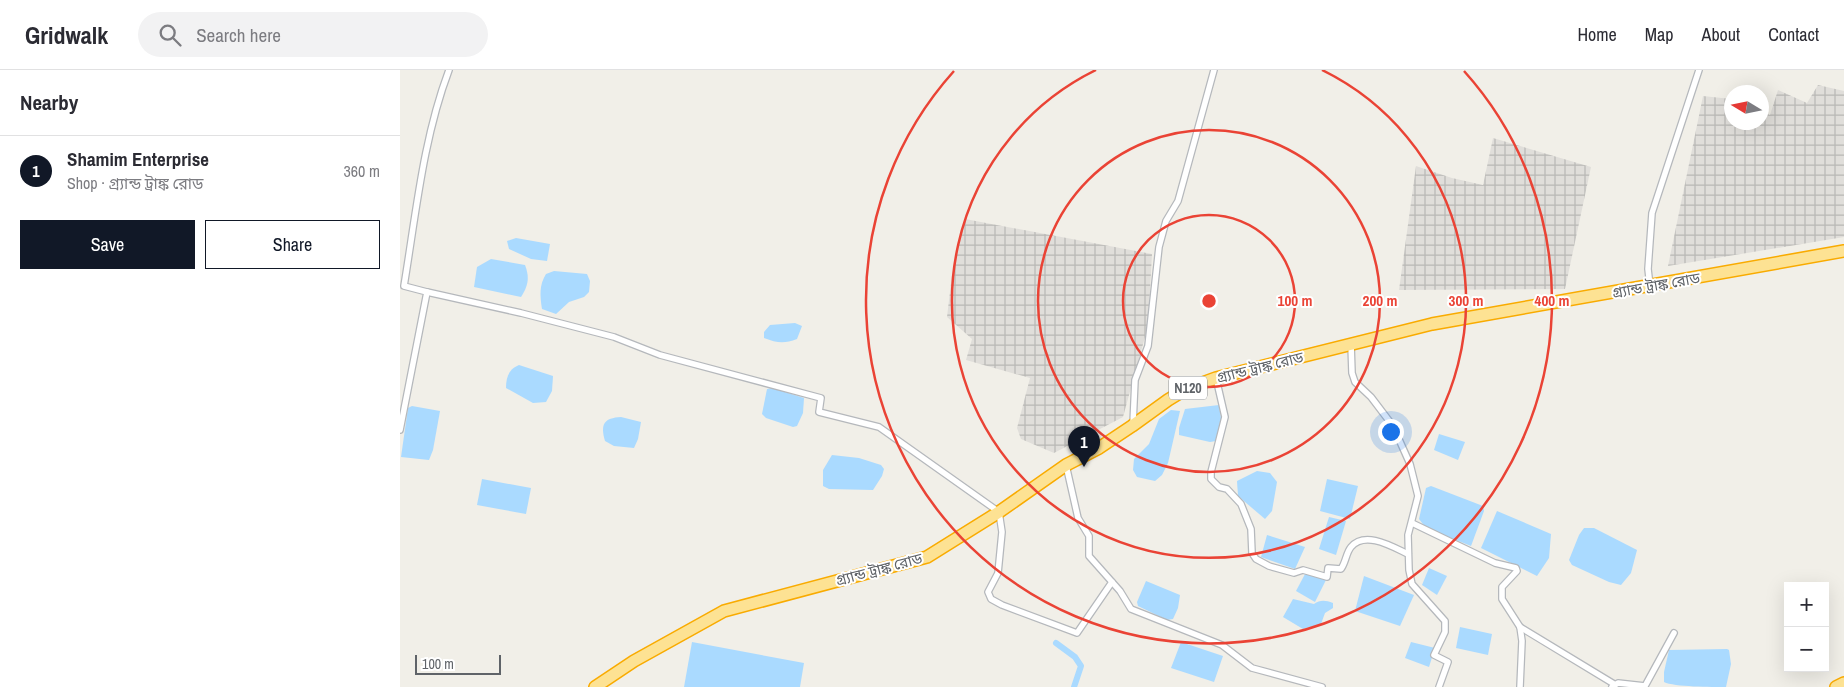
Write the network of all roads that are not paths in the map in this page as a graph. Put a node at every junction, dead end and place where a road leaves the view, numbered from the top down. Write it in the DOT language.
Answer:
graph roads {
  1 [pos="449,70"];
  2 [pos="1214,70"];
  3 [pos="1699,70"];
  4 [pos="1844,251"];
  5 [pos="1650,286"];
  6 [pos="426,292"];
  7 [pos="1351,344"];
  8 [pos="1216,378"];
  9 [pos="1132,426"];
  10 [pos="400,430"];
  11 [pos="1066,465"];
  12 [pos="1000,512"];
  13 [pos="1412,523"];
  14 [pos="1408,554"];
  15 [pos="1112,582"];
  16 [pos="1520,627"];
  17 [pos="1674,633"];
  18 [pos="1844,683"];
  19 [pos="1613,686"];
  20 [pos="595,687"];
  21 [pos="1322,687"];
  22 [pos="1439,687"];
  23 [pos="1520,687"];
  24 [pos="1836,687"];
  1 -- 6 [label="street"];
  2 -- 9 [label="street"];
  3 -- 5 [label="street"];
  4 -- 5 [label="highway, গ্র্যান্ড ট্রাঙ্ক রোড / N120"];
  5 -- 7 [label="highway, গ্র্যান্ড ট্রাঙ্ক রোড / N120"];
  6 -- 10 [label="street"];
  6 -- 12 [label="street"];
  7 -- 8 [label="highway, গ্র্যান্ড ট্রাঙ্ক রোড / N120"];
  7 -- 13 [label="street"];
  8 -- 9 [label="highway, গ্র্যান্ড ট্রাঙ্ক রোড / N120"];
  8 -- 14 [label="street"];
  9 -- 11 [label="highway, গ্র্যান্ড ট্রাঙ্ক রোড / N120"];
  11 -- 12 [label="highway, গ্র্যান্ড ট্রাঙ্ক রোড / N120"];
  11 -- 15 [label="street"];
  12 -- 15 [label="street"];
  12 -- 20 [label="highway, গ্র্যান্ড ট্রাঙ্ক রোড / N120"];
  13 -- 14 [label="street"];
  13 -- 16 [label="street"];
  14 -- 22 [label="street"];
  15 -- 21 [label="street"];
  16 -- 19 [label="street"];
  16 -- 23 [label="street"];
  17 -- 19 [label="street"];
  18 -- 24 [label="highway"];
}
